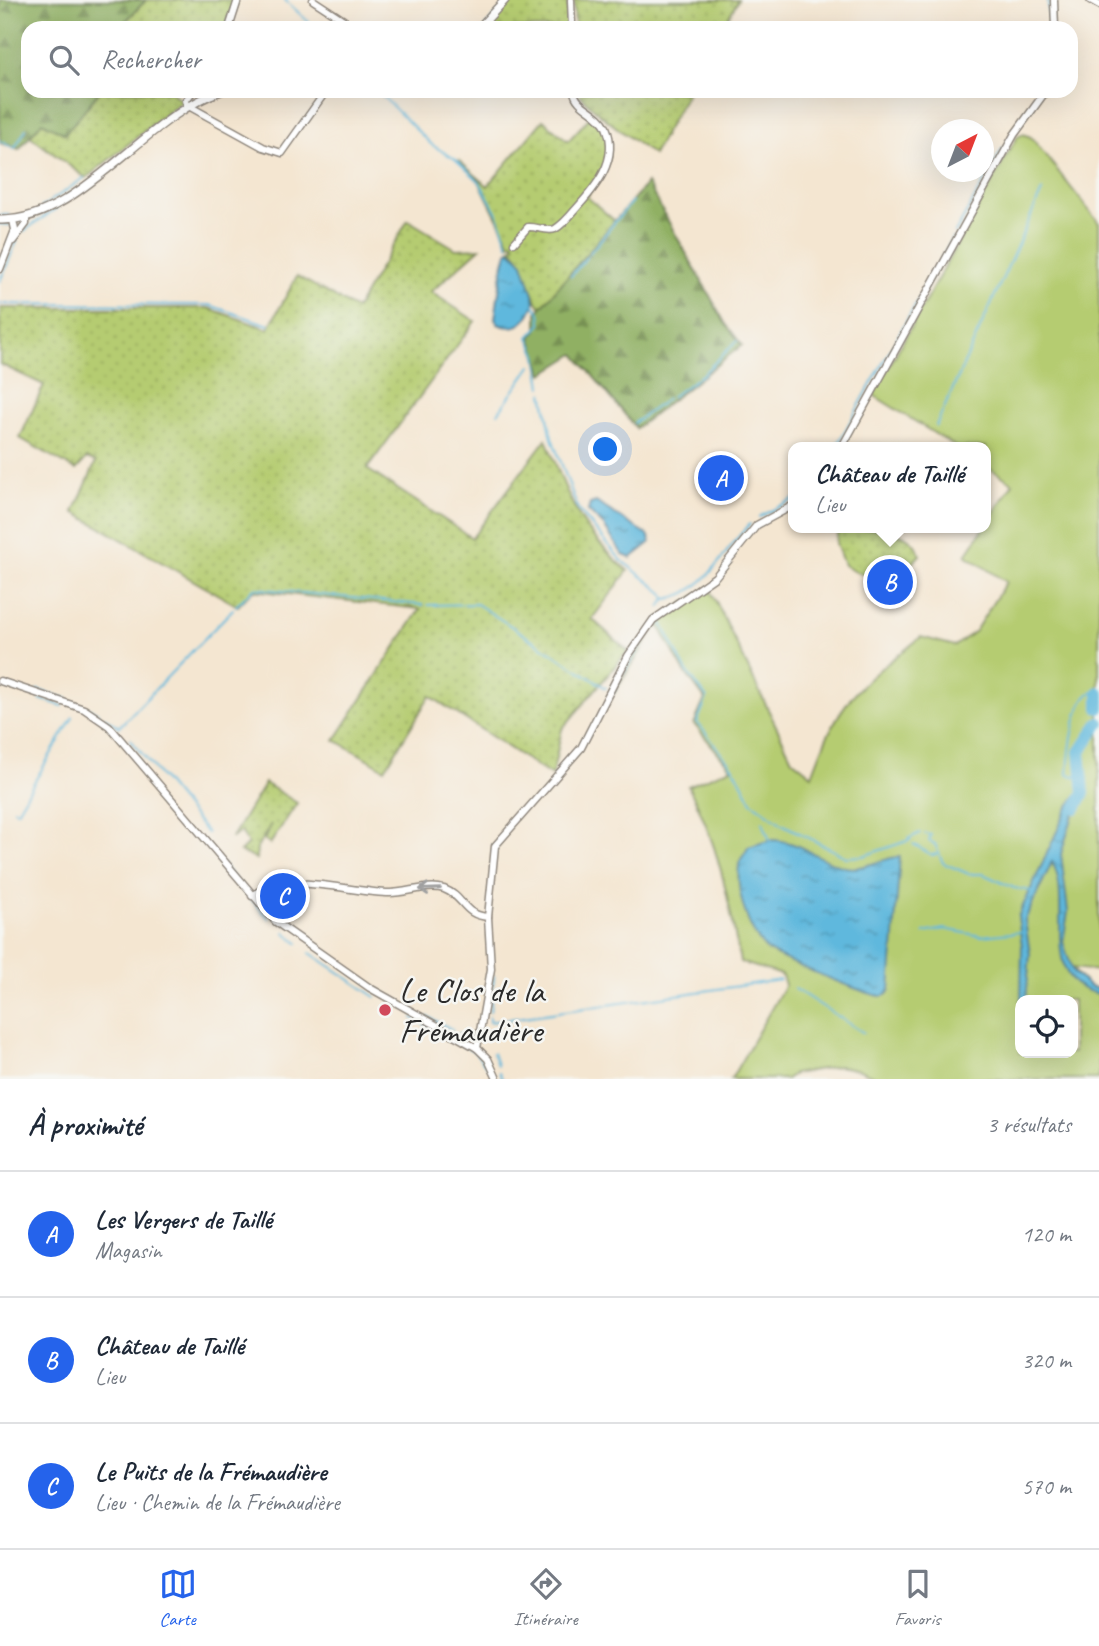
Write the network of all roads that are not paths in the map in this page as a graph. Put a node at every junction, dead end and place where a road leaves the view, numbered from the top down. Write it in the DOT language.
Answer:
graph roads {
  1 [pos="238,0"];
  2 [pos="313,0"];
  3 [pos="505,0"];
  4 [pos="570,0"];
  5 [pos="1054,0"];
  6 [pos="1090,0"];
  7 [pos="1099,5"];
  8 [pos="231,21"];
  9 [pos="345,21"];
  10 [pos="486,21"];
  11 [pos="572,21"];
  12 [pos="1055,21"];
  13 [pos="188,98"];
  14 [pos="204,98"];
  15 [pos="321,98"];
  16 [pos="577,98"];
  17 [pos="1041,98"];
  18 [pos="187,105"];
  19 [pos="26,218"];
  20 [pos="0,220"];
  21 [pos="13,220"];
  22 [pos="11,242"];
  23 [pos="514,243"];
  24 [pos="0,269"];
  25 [pos="845,442"];
  26 [pos="788,508"];
  27 [pos="0,681"];
  28 [pos="252,896"];
  29 [pos="488,917"];
  30 [pos="477,1048"];
  31 [pos="497,1079"];
  1 -- 8 [label="street"];
  2 -- 9 [label="street"];
  3 -- 10 [label="street"];
  4 -- 11 [label="street"];
  5 -- 12 [label="street"];
  6 -- 7 [label="street"];
  13 -- 18 [label="street"];
  14 -- 18 [label="street"];
  15 -- 18 [label="street"];
  16 -- 23 [label="street"];
  17 -- 25 [label="street"];
  18 -- 19 [label="street"];
  19 -- 21 [label="street"];
  19 -- 22 [label="street"];
  20 -- 21 [label="street"];
  21 -- 22 [label="street"];
  22 -- 24 [label="street"];
  26 -- 29 [label="street"];
  27 -- 28 [label="street"];
  29 -- 28 [label="street, one-way"];
  28 -- 30 [label="street"];
  29 -- 30 [label="street"];
  30 -- 31 [label="street"];
}
